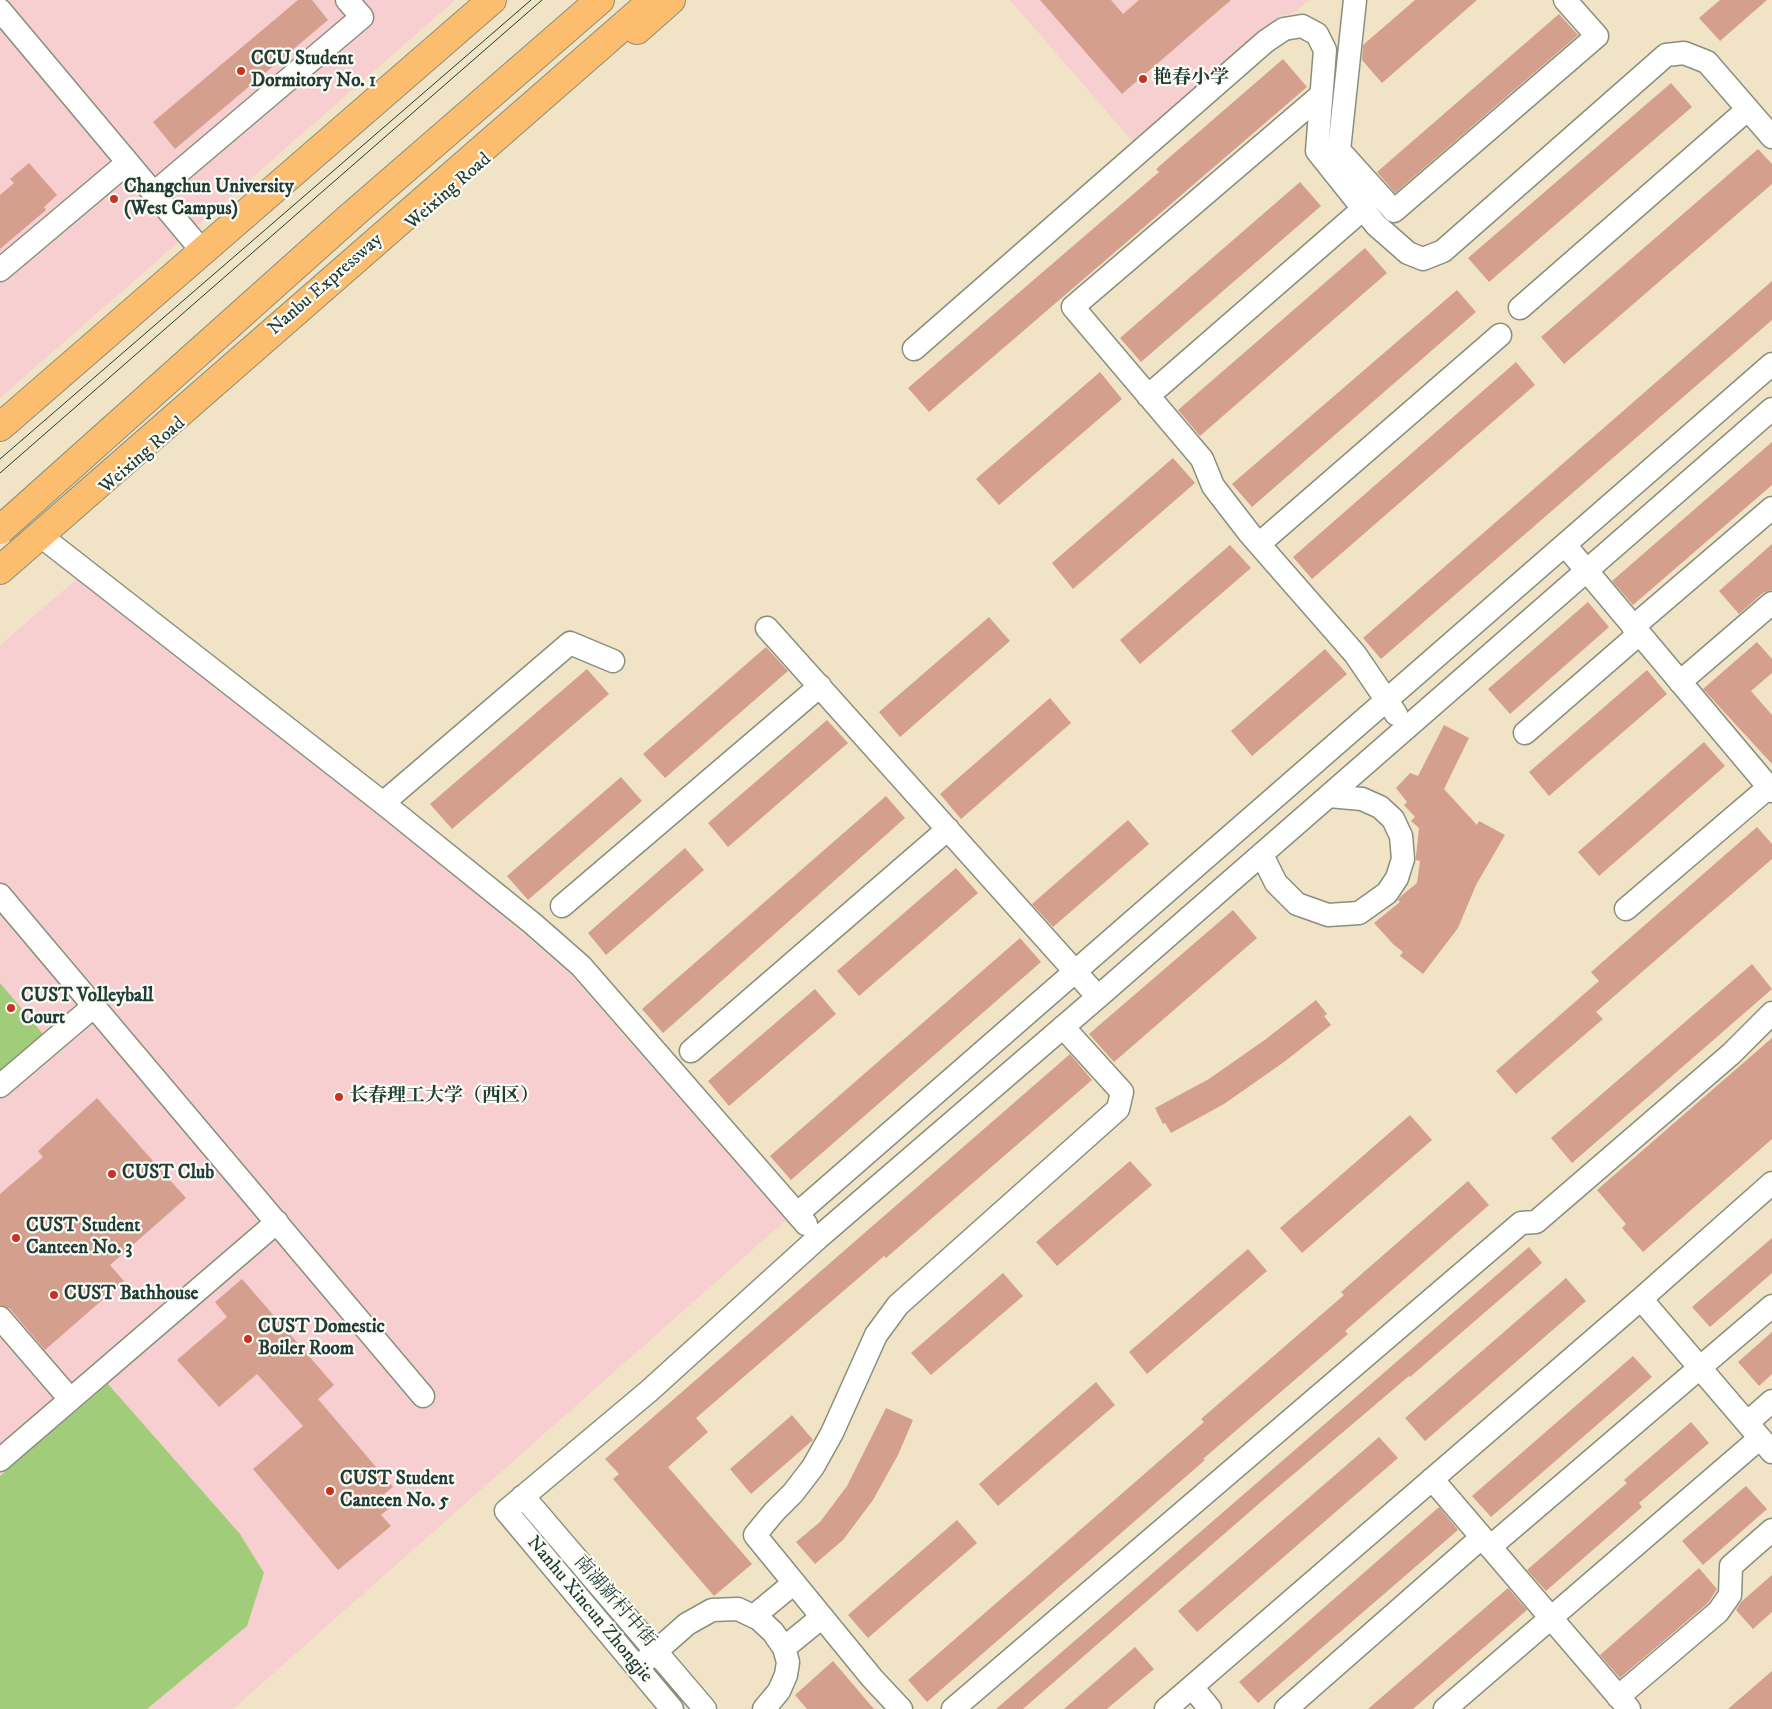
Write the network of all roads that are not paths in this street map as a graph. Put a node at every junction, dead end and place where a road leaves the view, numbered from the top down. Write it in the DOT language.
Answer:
graph roads {
  1 [pos="347,0"];
  2 [pos="492,0"];
  3 [pos="574,0"];
  4 [pos="600,0"];
  5 [pos="610,0"];
  6 [pos="653,0"];
  7 [pos="671,0"];
  8 [pos="1355,0"];
  9 [pos="1565,0"];
  10 [pos="0,10"];
  11 [pos="1321,95"];
  12 [pos="1748,109"];
  13 [pos="1772,137"];
  14 [pos="127,162"];
  15 [pos="154,194"];
  16 [pos="1363,209"];
  17 [pos="351,216"];
  18 [pos="203,252"];
  19 [pos="0,270"];
  20 [pos="1520,308"];
  21 [pos="1500,335"];
  22 [pos="914,349"];
  23 [pos="1772,364"];
  24 [pos="1148,396"];
  25 [pos="1772,409"];
  26 [pos="0,427"];
  27 [pos="1772,508"];
  28 [pos="0,519"];
  29 [pos="0,530"];
  30 [pos="46,540"];
  31 [pos="1259,544"];
  32 [pos="1565,546"];
  33 [pos="0,570"];
  34 [pos="1586,571"];
  35 [pos="0,580"];
  36 [pos="1772,603"];
  37 [pos="767,628"];
  38 [pos="1636,630"];
  39 [pos="613,661"];
  40 [pos="1680,682"];
  41 [pos="820,686"];
  42 [pos="1388,701"];
  43 [pos="1405,730"];
  44 [pos="1524,732"];
  45 [pos="1770,789"];
  46 [pos="1329,796"];
  47 [pos="383,803"];
  48 [pos="948,829"];
  49 [pos="1262,855"];
  50 [pos="0,896"];
  51 [pos="562,906"];
  52 [pos="1626,909"];
  53 [pos="1075,972"];
  54 [pos="1098,997"];
  55 [pos="94,1006"];
  56 [pos="1772,1013"];
  57 [pos="1063,1027"];
  58 [pos="691,1051"];
  59 [pos="0,1086"];
  60 [pos="1772,1183"];
  61 [pos="797,1214"];
  62 [pos="277,1222"];
  63 [pos="818,1238"];
  64 [pos="1642,1299"];
  65 [pos="1772,1306"];
  66 [pos="0,1318"];
  67 [pos="1700,1368"];
  68 [pos="423,1396"];
  69 [pos="70,1399"];
  70 [pos="1772,1401"];
  71 [pos="1760,1437"];
  72 [pos="0,1460"];
  73 [pos="1432,1479"];
  74 [pos="523,1496"];
  75 [pos="1772,1530"];
  76 [pos="1486,1543"];
  77 [pos="794,1583"];
  78 [pos="754,1616"];
  79 [pos="822,1617"];
  80 [pos="1550,1618"];
  81 [pos="784,1648"];
  82 [pos="656,1651"];
  83 [pos="637,1668"];
  84 [pos="1192,1687"];
  85 [pos="1623,1703"];
  86 [pos="672,1709"];
  87 [pos="705,1709"];
  88 [pos="764,1709"];
  89 [pos="901,1709"];
  90 [pos="953,1709"];
  91 [pos="1166,1709"];
  92 [pos="1210,1709"];
  93 [pos="1286,1709"];
  94 [pos="1445,1709"];
  1 -- 15 [label="street"];
  2 -- 18 [label="main road"];
  3 -- 17 [label="main road"];
  4 -- 17 [label="main road, Nanbu Expressway"];
  5 -- 28 [label="main road"];
  6 -- 33 [label="main road, Nanbu Expressway"];
  7 -- 30 [label="main road, Weixing Road"];
  8 -- 9 [label="street"];
  10 -- 14 [label="street"];
  11 -- 16 [label="street"];
  11 -- 22 [label="street"];
  11 -- 24 [label="street"];
  12 -- 13 [label="street"];
  12 -- 16 [label="street"];
  12 -- 20 [label="street"];
  14 -- 15 [label="street"];
  14 -- 19 [label="street"];
  15 -- 18 [label="street"];
  16 -- 24 [label="street"];
  17 -- 29 [label="main road, Nanbu Expressway, bridge"];
  18 -- 26 [label="main road"];
  21 -- 31 [label="street"];
  23 -- 32 [label="street"];
  24 -- 31 [label="street"];
  25 -- 34 [label="street"];
  27 -- 38 [label="street"];
  30 -- 35 [label="main road, Weixing Road"];
  30 -- 47 [label="street"];
  31 -- 42 [label="street"];
  32 -- 34 [label="street"];
  32 -- 42 [label="street"];
  34 -- 38 [label="street"];
  34 -- 43 [label="street"];
  36 -- 40 [label="street"];
  37 -- 41 [label="street"];
  38 -- 40 [label="street"];
  38 -- 44 [label="street"];
  39 -- 47 [label="street"];
  40 -- 45 [label="street"];
  41 -- 48 [label="street"];
  41 -- 51 [label="street"];
  42 -- 43 [label="street"];
  42 -- 53 [label="street"];
  43 -- 46 [label="street"];
  45 -- 52 [label="street"];
  46 -- 49 [label="street"];
  46 -- 49 [label="street"];
  47 -- 61 [label="street"];
  48 -- 53 [label="street"];
  48 -- 58 [label="street"];
  49 -- 54 [label="street"];
  50 -- 55 [label="street"];
  53 -- 54 [label="street"];
  53 -- 61 [label="street"];
  54 -- 57 [label="street"];
  55 -- 59 [label="street"];
  55 -- 62 [label="street"];
  56 -- 90 [label="street"];
  57 -- 63 [label="street"];
  57 -- 77 [label="street"];
  60 -- 64 [label="street"];
  61 -- 63 [label="street"];
  62 -- 68 [label="street"];
  62 -- 69 [label="street"];
  63 -- 74 [label="street"];
  64 -- 67 [label="street"];
  64 -- 73 [label="street"];
  65 -- 67 [label="street"];
  66 -- 69 [label="street"];
  67 -- 71 [label="street"];
  67 -- 76 [label="street"];
  69 -- 72 [label="street"];
  70 -- 71 [label="street"];
  71 -- 80 [label="street"];
  73 -- 76 [label="street"];
  73 -- 84 [label="street"];
  74 -- 82 [label="street, 南湖新村中街"];
  74 -- 83 [label="street, Nanhu Xincun Zhongjie"];
  75 -- 85 [label="street"];
  76 -- 80 [label="street"];
  76 -- 93 [label="street"];
  77 -- 78 [label="street"];
  77 -- 79 [label="street"];
  78 -- 81 [label="street"];
  78 -- 82 [label="street"];
  79 -- 81 [label="street"];
  79 -- 89 [label="street"];
  80 -- 85 [label="street"];
  80 -- 94 [label="street"];
  81 -- 88 [label="street"];
  82 -- 83 [label="street"];
  82 -- 87 [label="street, 南湖新村中街"];
  83 -- 86 [label="street, Nanhu Xincun Zhongjie"];
  84 -- 91 [label="street"];
  84 -- 92 [label="street"];
}
